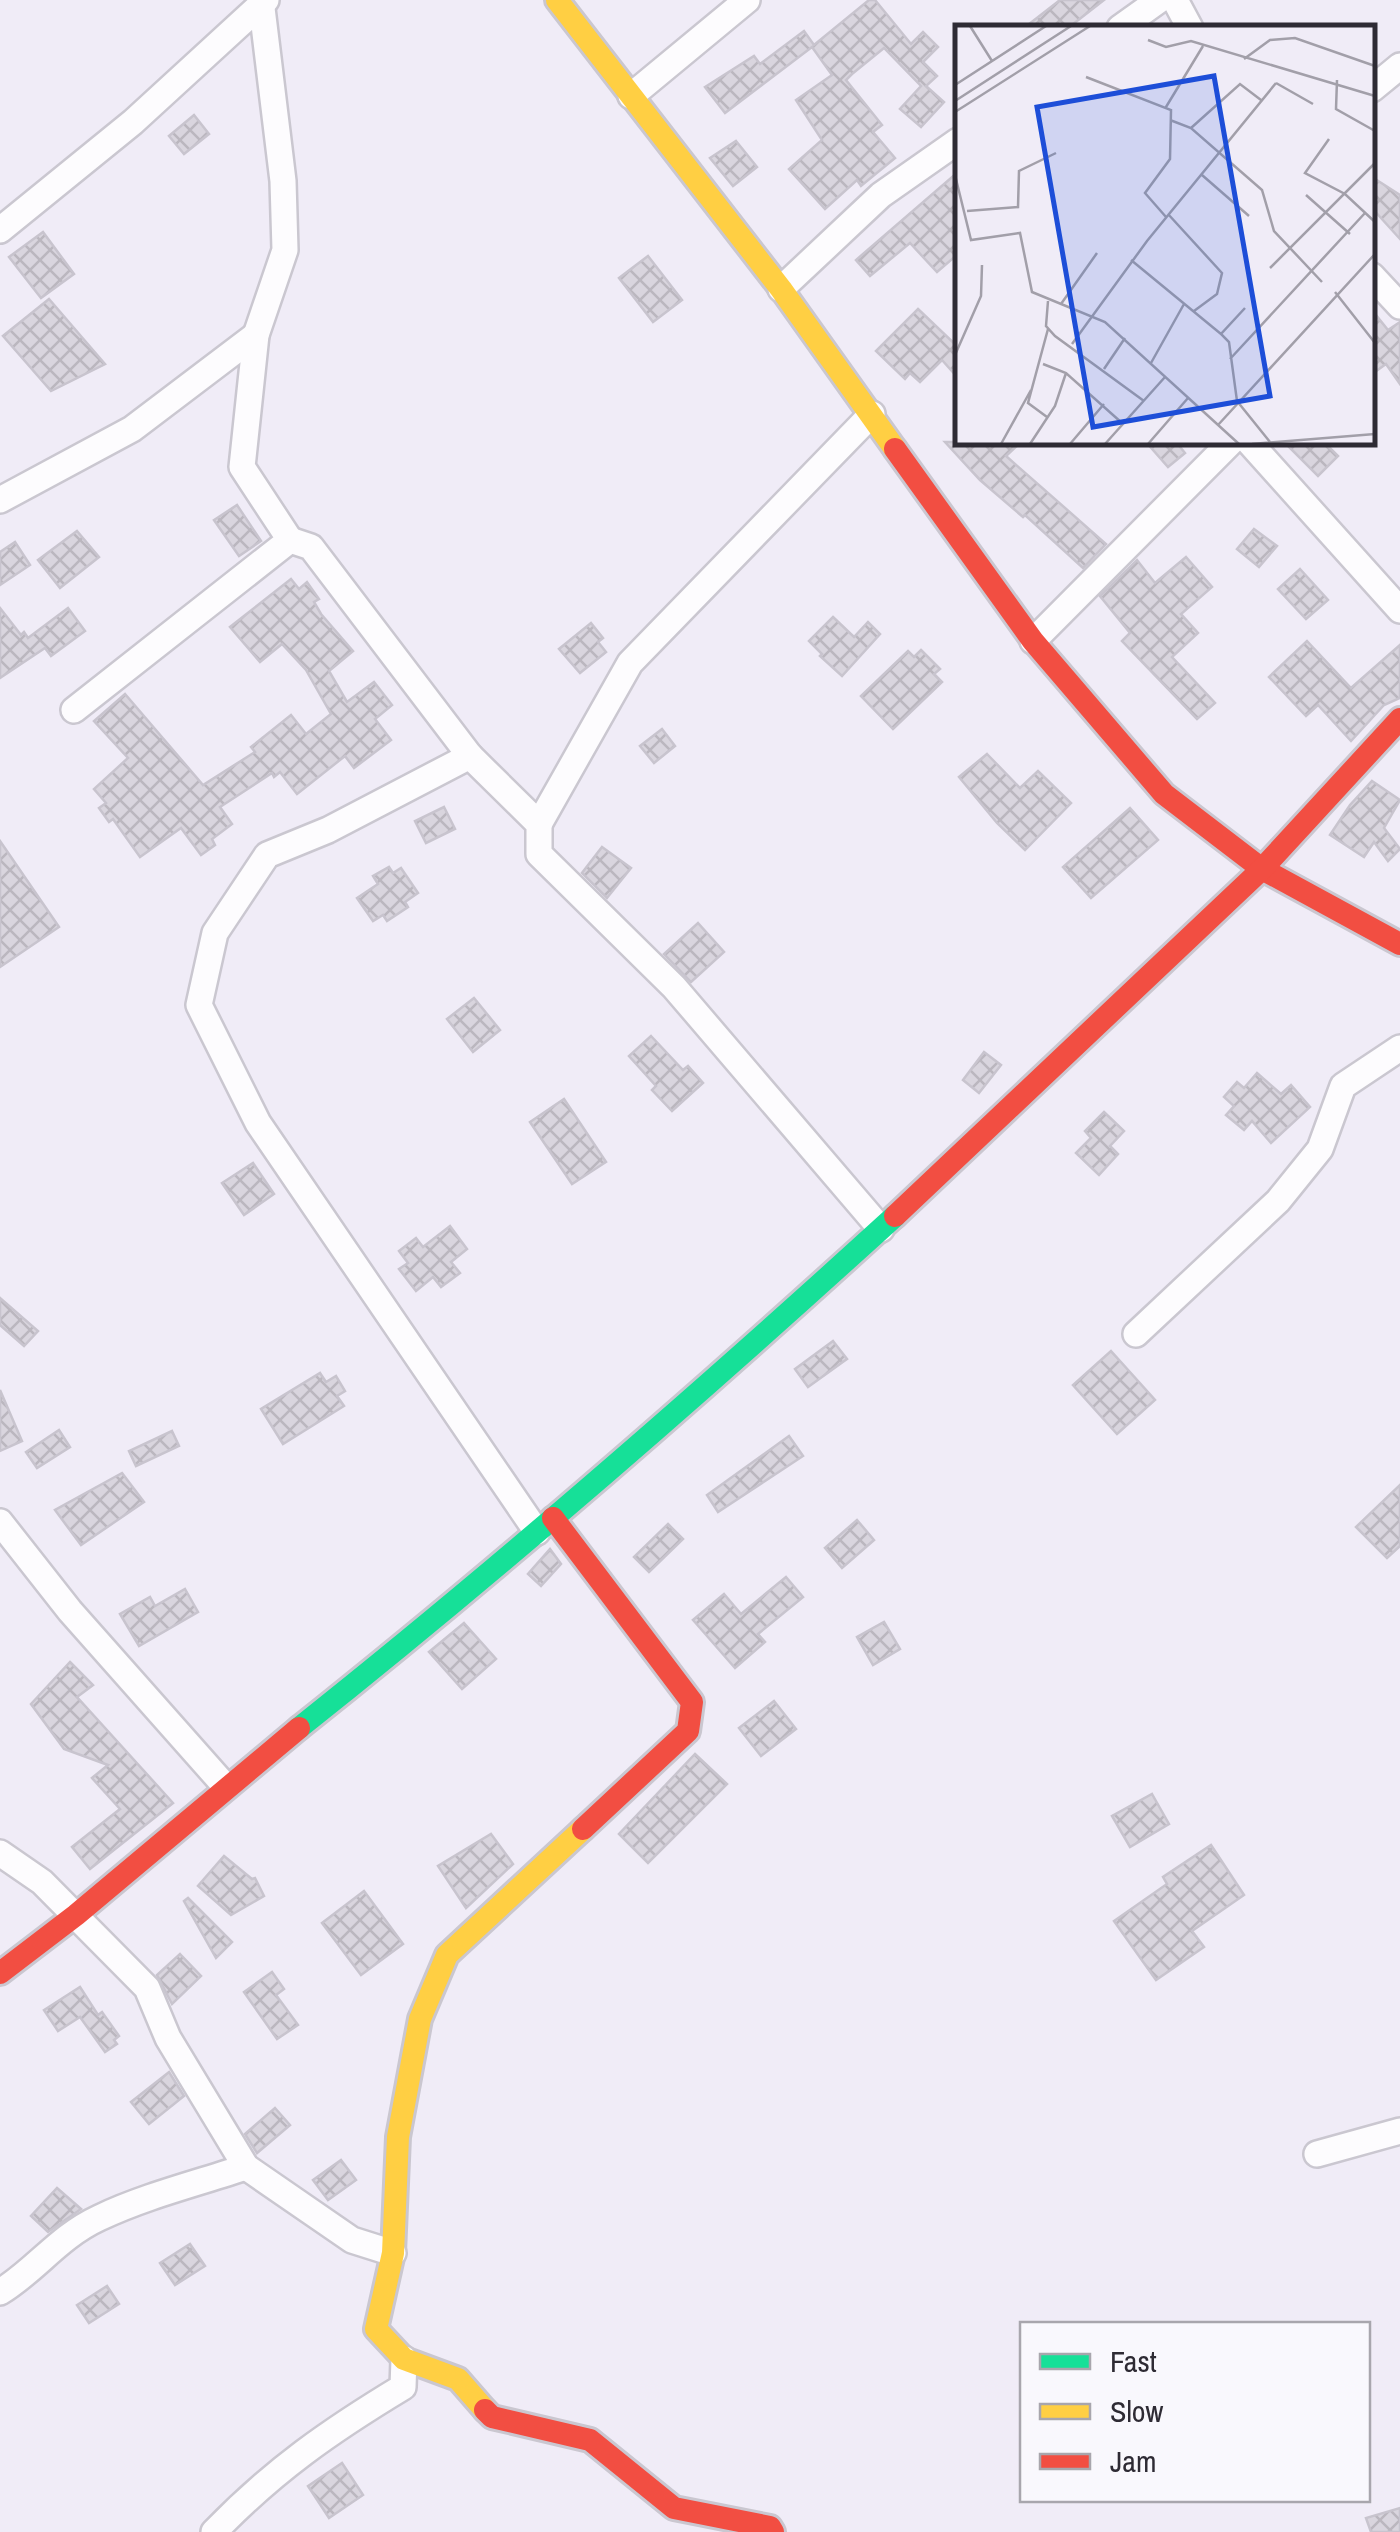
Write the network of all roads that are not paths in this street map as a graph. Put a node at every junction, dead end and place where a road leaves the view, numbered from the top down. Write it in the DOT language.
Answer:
graph roads {
  1 [pos="556,0"];
  2 [pos="747,0"];
  3 [pos="1159,0"];
  4 [pos="1175,0"];
  5 [pos="264,1"];
  6 [pos="1124,25"];
  7 [pos="1188,25"];
  8 [pos="1400,66"];
  9 [pos="1375,87"];
  10 [pos="631,96"];
  11 [pos="955,143"];
  12 [pos="0,230"];
  13 [pos="1375,279"];
  14 [pos="781,290"];
  15 [pos="1400,306"];
  16 [pos="256,334"];
  17 [pos="872,414"];
  18 [pos="1229,445"];
  19 [pos="1252,445"];
  20 [pos="0,500"];
  21 [pos="290,540"];
  22 [pos="1400,610"];
  23 [pos="1033,641"];
  24 [pos="74,710"];
  25 [pos="1400,720"];
  26 [pos="470,756"];
  27 [pos="539,824"];
  28 [pos="1262,869"];
  29 [pos="1400,944"];
  30 [pos="1400,1048"];
  31 [pos="880,1229"];
  32 [pos="1136,1334"];
  33 [pos="0,1522"];
  34 [pos="545,1525"];
  35 [pos="226,1786"];
  36 [pos="0,1853"];
  37 [pos="76,1915"];
  38 [pos="0,1972"];
  39 [pos="1400,2131"];
  40 [pos="1317,2154"];
  41 [pos="246,2166"];
  42 [pos="393,2253"];
  43 [pos="0,2292"];
  44 [pos="404,2360"];
  45 [pos="214,2532"];
  46 [pos="774,2532"];
  1 -- 10 [label="street"];
  2 -- 10 [label="street"];
  3 -- 6 [label="street"];
  4 -- 7 [label="street"];
  5 -- 12 [label="street"];
  5 -- 16 [label="street"];
  8 -- 9 [label="street"];
  10 -- 14 [label="street"];
  11 -- 14 [label="street"];
  13 -- 15 [label="street"];
  14 -- 17 [label="street"];
  16 -- 20 [label="street"];
  16 -- 21 [label="street"];
  17 -- 23 [label="street"];
  17 -- 27 [label="street"];
  18 -- 23 [label="street"];
  19 -- 22 [label="street"];
  21 -- 24 [label="street"];
  21 -- 26 [label="street"];
  23 -- 28 [label="street"];
  25 -- 28 [label="street"];
  26 -- 27 [label="street"];
  26 -- 34 [label="street"];
  27 -- 31 [label="street"];
  28 -- 29 [label="street"];
  28 -- 31 [label="street"];
  30 -- 32 [label="street"];
  31 -- 34 [label="street"];
  33 -- 35 [label="street"];
  34 -- 35 [label="street"];
  34 -- 42 [label="street"];
  35 -- 37 [label="street"];
  36 -- 37 [label="street"];
  37 -- 38 [label="street"];
  37 -- 41 [label="street"];
  39 -- 40 [label="street"];
  41 -- 42 [label="street"];
  41 -- 43 [label="street"];
  42 -- 44 [label="street"];
  44 -- 45 [label="street"];
  44 -- 46 [label="street"];
}
